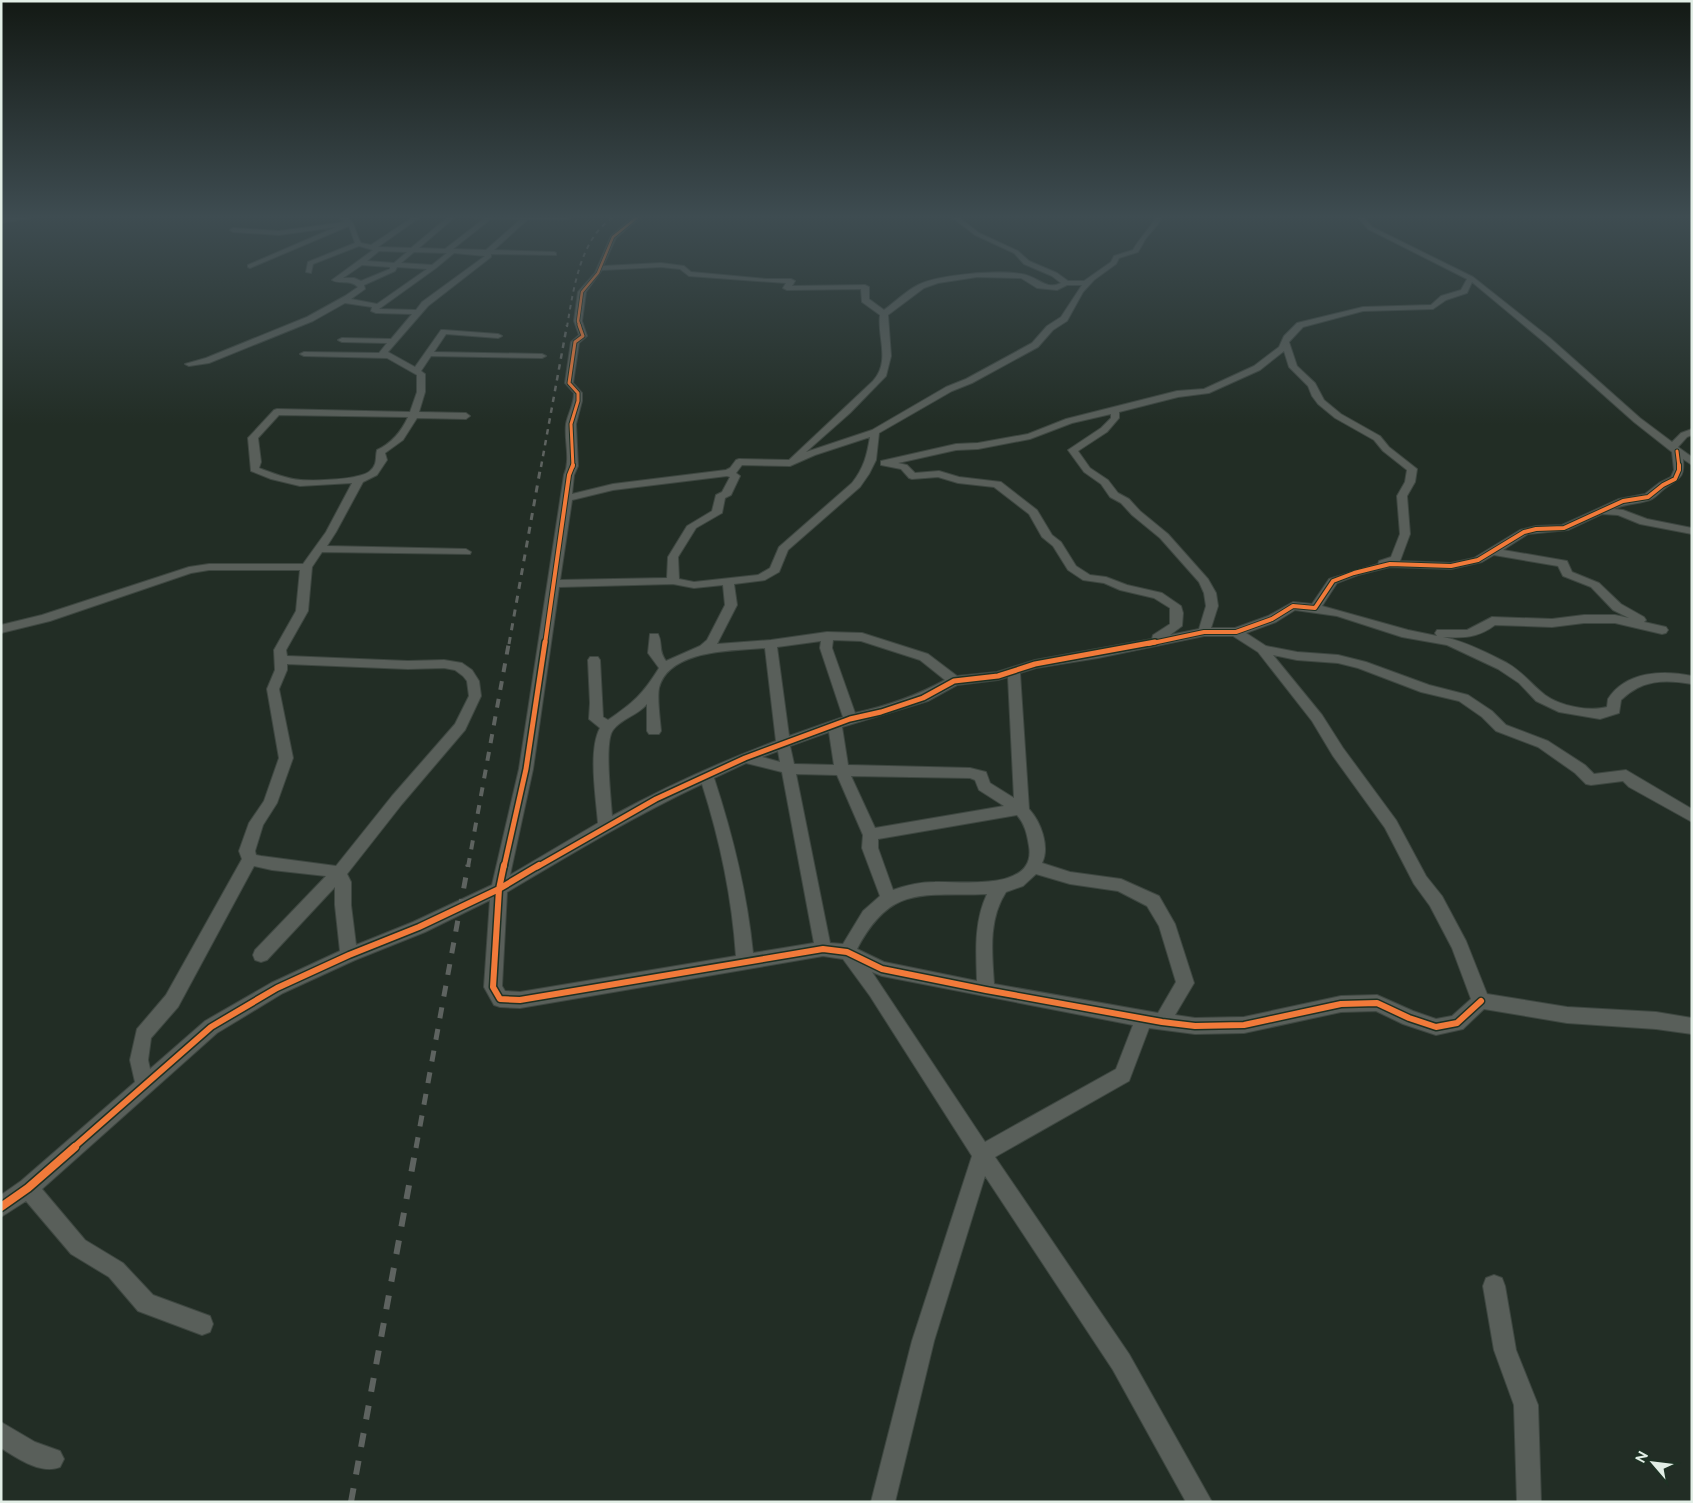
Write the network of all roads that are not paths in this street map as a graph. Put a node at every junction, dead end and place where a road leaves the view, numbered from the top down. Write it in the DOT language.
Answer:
graph roads {
  1 [pos="361,285"];
  2 [pos="408,285"];
  3 [pos="451,285"];
  4 [pos="588,285"];
  5 [pos="789,285"];
  6 [pos="925,285"];
  7 [pos="1038,285"];
  8 [pos="1065,285"];
  9 [pos="1069,285"];
  10 [pos="1087,285"];
  11 [pos="1467,285"];
  12 [pos="1480,285"];
  13 [pos="1079,294"];
  14 [pos="343,300"];
  15 [pos="378,306"];
  16 [pos="417,312"];
  17 [pos="884,314"];
  18 [pos="498,336"];
  19 [pos="342,340"];
  20 [pos="393,341"];
  21 [pos="1286,343"];
  22 [pos="304,354"];
  23 [pos="428,354"];
  24 [pos="386,356"];
  25 [pos="542,356"];
  26 [pos="189,364"];
  27 [pos="417,371"];
  28 [pos="1115,410"];
  29 [pos="412,416"];
  30 [pos="466,416"];
  31 [pos="875,432"];
  32 [pos="1692,432"];
  33 [pos="1675,449"];
  34 [pos="871,460"];
  35 [pos="1692,462"];
  36 [pos="790,463"];
  37 [pos="884,463"];
  38 [pos="728,473"];
  39 [pos="359,480"];
  40 [pos="567,498"];
  41 [pos="1599,512"];
  42 [pos="1692,532"];
  43 [pos="319,549"];
  44 [pos="1492,551"];
  45 [pos="466,552"];
  46 [pos="306,567"];
  47 [pos="1354,573"];
  48 [pos="673,581"];
  49 [pos="728,581"];
  50 [pos="554,584"];
  51 [pos="1315,608"];
  52 [pos="1,629"];
  53 [pos="1204,632"];
  54 [pos="1236,632"];
  55 [pos="1406,634"];
  56 [pos="828,636"];
  57 [pos="654,637"];
  58 [pos="1151,642"];
  59 [pos="771,644"];
  60 [pos="704,649"];
  61 [pos="1262,649"];
  62 [pos="281,660"];
  63 [pos="594,660"];
  64 [pos="665,668"];
  65 [pos="1014,670"];
  66 [pos="1692,680"];
  67 [pos="954,681"];
  68 [pos="653,688"];
  69 [pos="850,719"];
  70 [pos="835,725"];
  71 [pos="608,726"];
  72 [pos="654,731"];
  73 [pos="783,743"];
  74 [pos="745,758"];
  75 [pos="788,769"];
  76 [pos="842,770"];
  77 [pos="706,776"];
  78 [pos="1022,808"];
  79 [pos="1692,816"];
  80 [pos="606,826"];
  81 [pos="870,835"];
  82 [pos="250,858"];
  83 [pos="1033,867"];
  84 [pos="338,872"];
  85 [pos="1001,887"];
  86 [pos="499,889"];
  87 [pos="889,900"];
  88 [pos="824,949"];
  89 [pos="847,952"];
  90 [pos="261,955"];
  91 [pos="349,955"];
  92 [pos="745,962"];
  93 [pos="986,990"];
  94 [pos="1481,1001"];
  95 [pos="1153,1020"];
  96 [pos="1692,1026"];
  97 [pos="145,1086"];
  98 [pos="982,1154"];
  99 [pos="28,1188"];
  100 [pos="1,1207"];
  101 [pos="1494,1286"];
  102 [pos="202,1324"];
  103 [pos="1,1434"];
  104 [pos="52,1459"];
  105 [pos="882,1502"];
  106 [pos="1200,1502"];
  107 [pos="1529,1502"];
  1 -- 14 [label="street"];
  2 -- 15 [label="street"];
  3 -- 16 [label="street"];
  4 -- 40 [label="street"];
  5 -- 17 [label="street"];
  6 -- 17 [label="street"];
  7 -- 8 [label="street"];
  9 -- 13 [label="street"];
  10 -- 13 [label="street"];
  11 -- 21 [label="street"];
  12 -- 33 [label="street"];
  13 -- 31 [label="street"];
  14 -- 15 [label="street"];
  14 -- 26 [label="street"];
  15 -- 16 [label="street"];
  16 -- 20 [label="street"];
  17 -- 36 [label="street"];
  18 -- 23 [label="street"];
  19 -- 20 [label="street"];
  20 -- 24 [label="street"];
  21 -- 28 [label="street"];
  21 -- 47 [label="street"];
  22 -- 24 [label="street"];
  23 -- 25 [label="street"];
  23 -- 27 [label="street"];
  24 -- 27 [label="street"];
  27 -- 29 [label="street"];
  28 -- 37 [label="street"];
  28 -- 53 [label="street"];
  29 -- 30 [label="street"];
  29 -- 39 [label="street"];
  29 -- 39 [label="street"];
  31 -- 34 [label="street"];
  31 -- 36 [label="street"];
  32 -- 33 [label="street"];
  33 -- 35 [label="street"];
  33 -- 41 [label="street"];
  34 -- 37 [label="street"];
  34 -- 49 [label="street"];
  36 -- 38 [label="street"];
  37 -- 58 [label="street"];
  38 -- 40 [label="street"];
  38 -- 48 [label="street"];
  39 -- 43 [label="street"];
  40 -- 50 [label="street"];
  41 -- 42 [label="street"];
  41 -- 44 [label="street"];
  43 -- 45 [label="street"];
  43 -- 46 [label="street"];
  44 -- 47 [label="street"];
  44 -- 55 [label="street"];
  46 -- 52 [label="street"];
  46 -- 62 [label="street"];
  47 -- 51 [label="street"];
  48 -- 49 [label="street"];
  48 -- 50 [label="street"];
  49 -- 60 [label="street"];
  50 -- 86 [label="street"];
  51 -- 54 [label="street"];
  51 -- 55 [label="street"];
  53 -- 54 [label="street"];
  53 -- 58 [label="street"];
  54 -- 61 [label="street"];
  55 -- 66 [label="street"];
  56 -- 59 [label="street"];
  56 -- 67 [label="street"];
  56 -- 69 [label="street"];
  57 -- 64 [label="street"];
  58 -- 65 [label="street"];
  59 -- 60 [label="street"];
  59 -- 73 [label="street"];
  60 -- 64 [label="street"];
  61 -- 79 [label="street"];
  61 -- 94 [label="street"];
  62 -- 82 [label="street"];
  62 -- 84 [label="street"];
  63 -- 71 [label="street"];
  64 -- 68 [label="street"];
  65 -- 67 [label="street"];
  65 -- 78 [label="street"];
  67 -- 69 [label="street"];
  68 -- 71 [label="street"];
  68 -- 72 [label="street"];
  69 -- 70 [label="street"];
  70 -- 73 [label="street"];
  70 -- 76 [label="street"];
  71 -- 80 [label="street"];
  73 -- 74 [label="street"];
  73 -- 75 [label="street"];
  74 -- 75 [label="street"];
  74 -- 77 [label="street"];
  75 -- 76 [label="street"];
  75 -- 88 [label="street"];
  76 -- 78 [label="street"];
  76 -- 81 [label="street"];
  77 -- 80 [label="street"];
  77 -- 92 [label="street"];
  78 -- 81 [label="street"];
  78 -- 83 [label="street"];
  80 -- 86 [label="street"];
  81 -- 87 [label="street"];
  82 -- 84 [label="street"];
  82 -- 97 [label="street"];
  83 -- 85 [label="street"];
  83 -- 95 [label="street"];
  84 -- 90 [label="street"];
  84 -- 91 [label="street"];
  85 -- 87 [label="street"];
  85 -- 93 [label="street"];
  86 -- 91 [label="street"];
  86 -- 92 [label="street"];
  87 -- 89 [label="street"];
  88 -- 89 [label="street"];
  88 -- 92 [label="street"];
  89 -- 93 [label="street"];
  89 -- 98 [label="street"];
  91 -- 97 [label="street"];
  93 -- 95 [label="street"];
  94 -- 95 [label="street"];
  94 -- 96 [label="street"];
  95 -- 98 [label="street"];
  97 -- 99 [label="street"];
  98 -- 105 [label="street"];
  98 -- 106 [label="street"];
  99 -- 100 [label="street"];
  99 -- 102 [label="street"];
  101 -- 107 [label="street"];
  103 -- 104 [label="street"];
}
